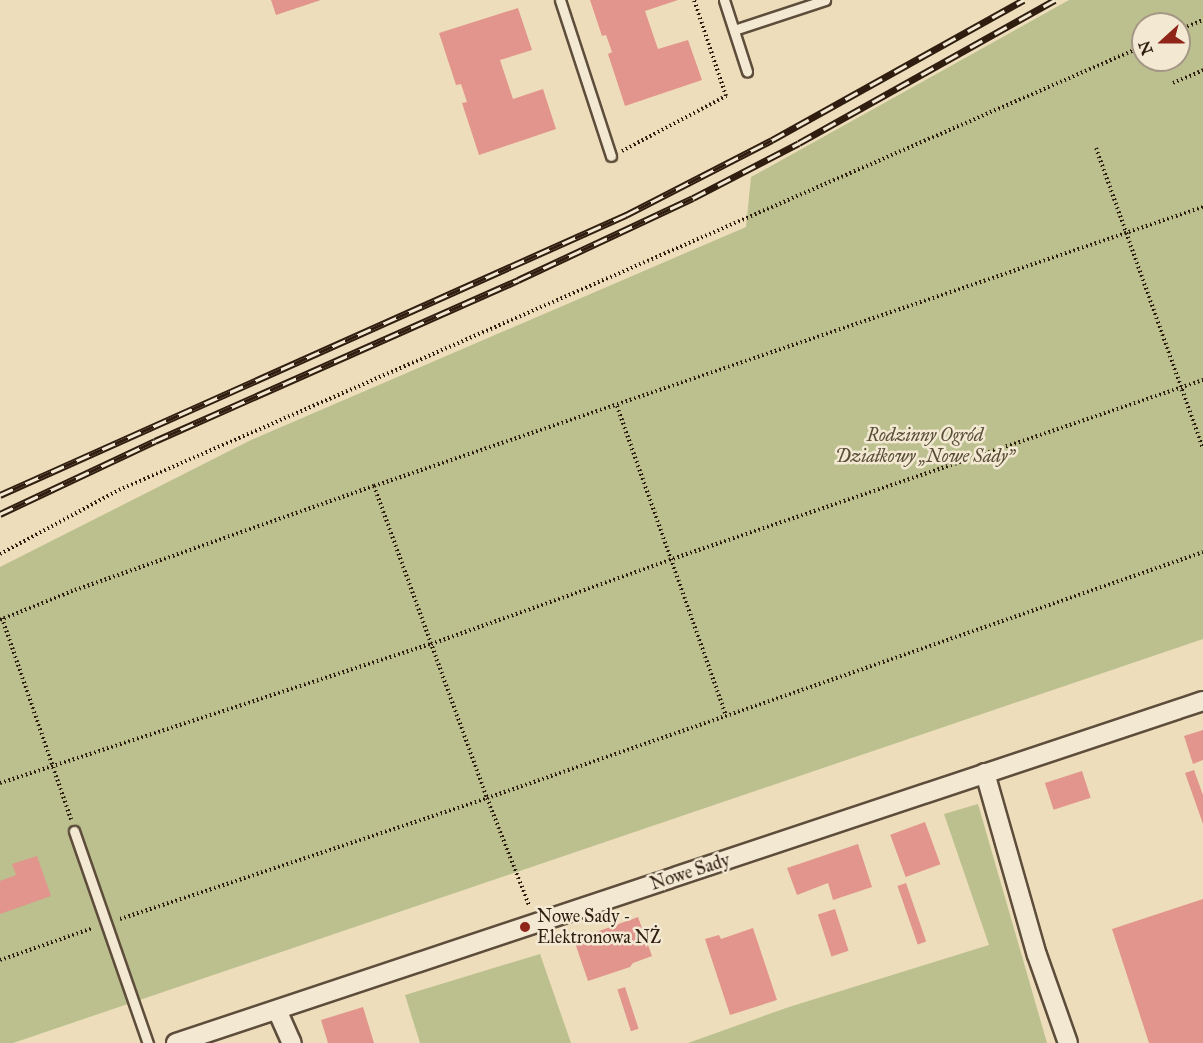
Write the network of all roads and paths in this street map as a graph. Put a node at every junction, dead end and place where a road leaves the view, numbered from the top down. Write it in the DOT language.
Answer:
graph roads {
  1 [pos="560,0"];
  2 [pos="694,0"];
  3 [pos="724,0"];
  4 [pos="825,0"];
  5 [pos="734,30"];
  6 [pos="1131,51"];
  7 [pos="1203,70"];
  8 [pos="747,71"];
  9 [pos="1173,82"];
  10 [pos="1096,148"];
  11 [pos="611,156"];
  12 [pos="1203,207"];
  13 [pos="1126,233"];
  14 [pos="1203,380"];
  15 [pos="1182,387"];
  16 [pos="617,405"];
  17 [pos="1203,448"];
  18 [pos="374,486"];
  19 [pos="1203,552"];
  20 [pos="0,554"];
  21 [pos="669,560"];
  22 [pos="1,619"];
  23 [pos="431,644"];
  24 [pos="1203,701"];
  25 [pos="726,715"];
  26 [pos="54,764"];
  27 [pos="985,773"];
  28 [pos="0,783"];
  29 [pos="487,798"];
  30 [pos="74,831"];
  31 [pos="107,923"];
  32 [pos="535,923"];
  33 [pos="0,960"];
  34 [pos="277,1010"];
  35 [pos="148,1043"];
  36 [pos="176,1043"];
  37 [pos="292,1043"];
  38 [pos="1068,1043"];
  1 -- 11 [label="lane"];
  2 -- 11 [label="path"];
  3 -- 5 [label="lane"];
  4 -- 5 [label="lane"];
  5 -- 8 [label="lane"];
  6 -- 20 [label="path"];
  7 -- 9 [label="path"];
  10 -- 13 [label="path"];
  12 -- 13 [label="path"];
  13 -- 15 [label="path"];
  13 -- 16 [label="path"];
  14 -- 15 [label="path"];
  15 -- 17 [label="path"];
  15 -- 21 [label="path"];
  16 -- 18 [label="path"];
  16 -- 21 [label="path"];
  18 -- 22 [label="path"];
  18 -- 23 [label="path"];
  19 -- 25 [label="path"];
  21 -- 23 [label="path"];
  21 -- 25 [label="path"];
  22 -- 26 [label="path"];
  23 -- 26 [label="path"];
  23 -- 29 [label="path"];
  24 -- 27 [label="street, Nowe Sady"];
  25 -- 29 [label="path"];
  26 -- 28 [label="path"];
  26 -- 30 [label="path"];
  27 -- 32 [label="street, Nowe Sady"];
  27 -- 38 [label="street"];
  29 -- 31 [label="path"];
  29 -- 32 [label="path"];
  30 -- 31 [label="lane"];
  31 -- 33 [label="path"];
  31 -- 35 [label="lane"];
  32 -- 34 [label="street, Nowe Sady"];
  34 -- 36 [label="street, Nowe Sady"];
  34 -- 37 [label="street"];
}
